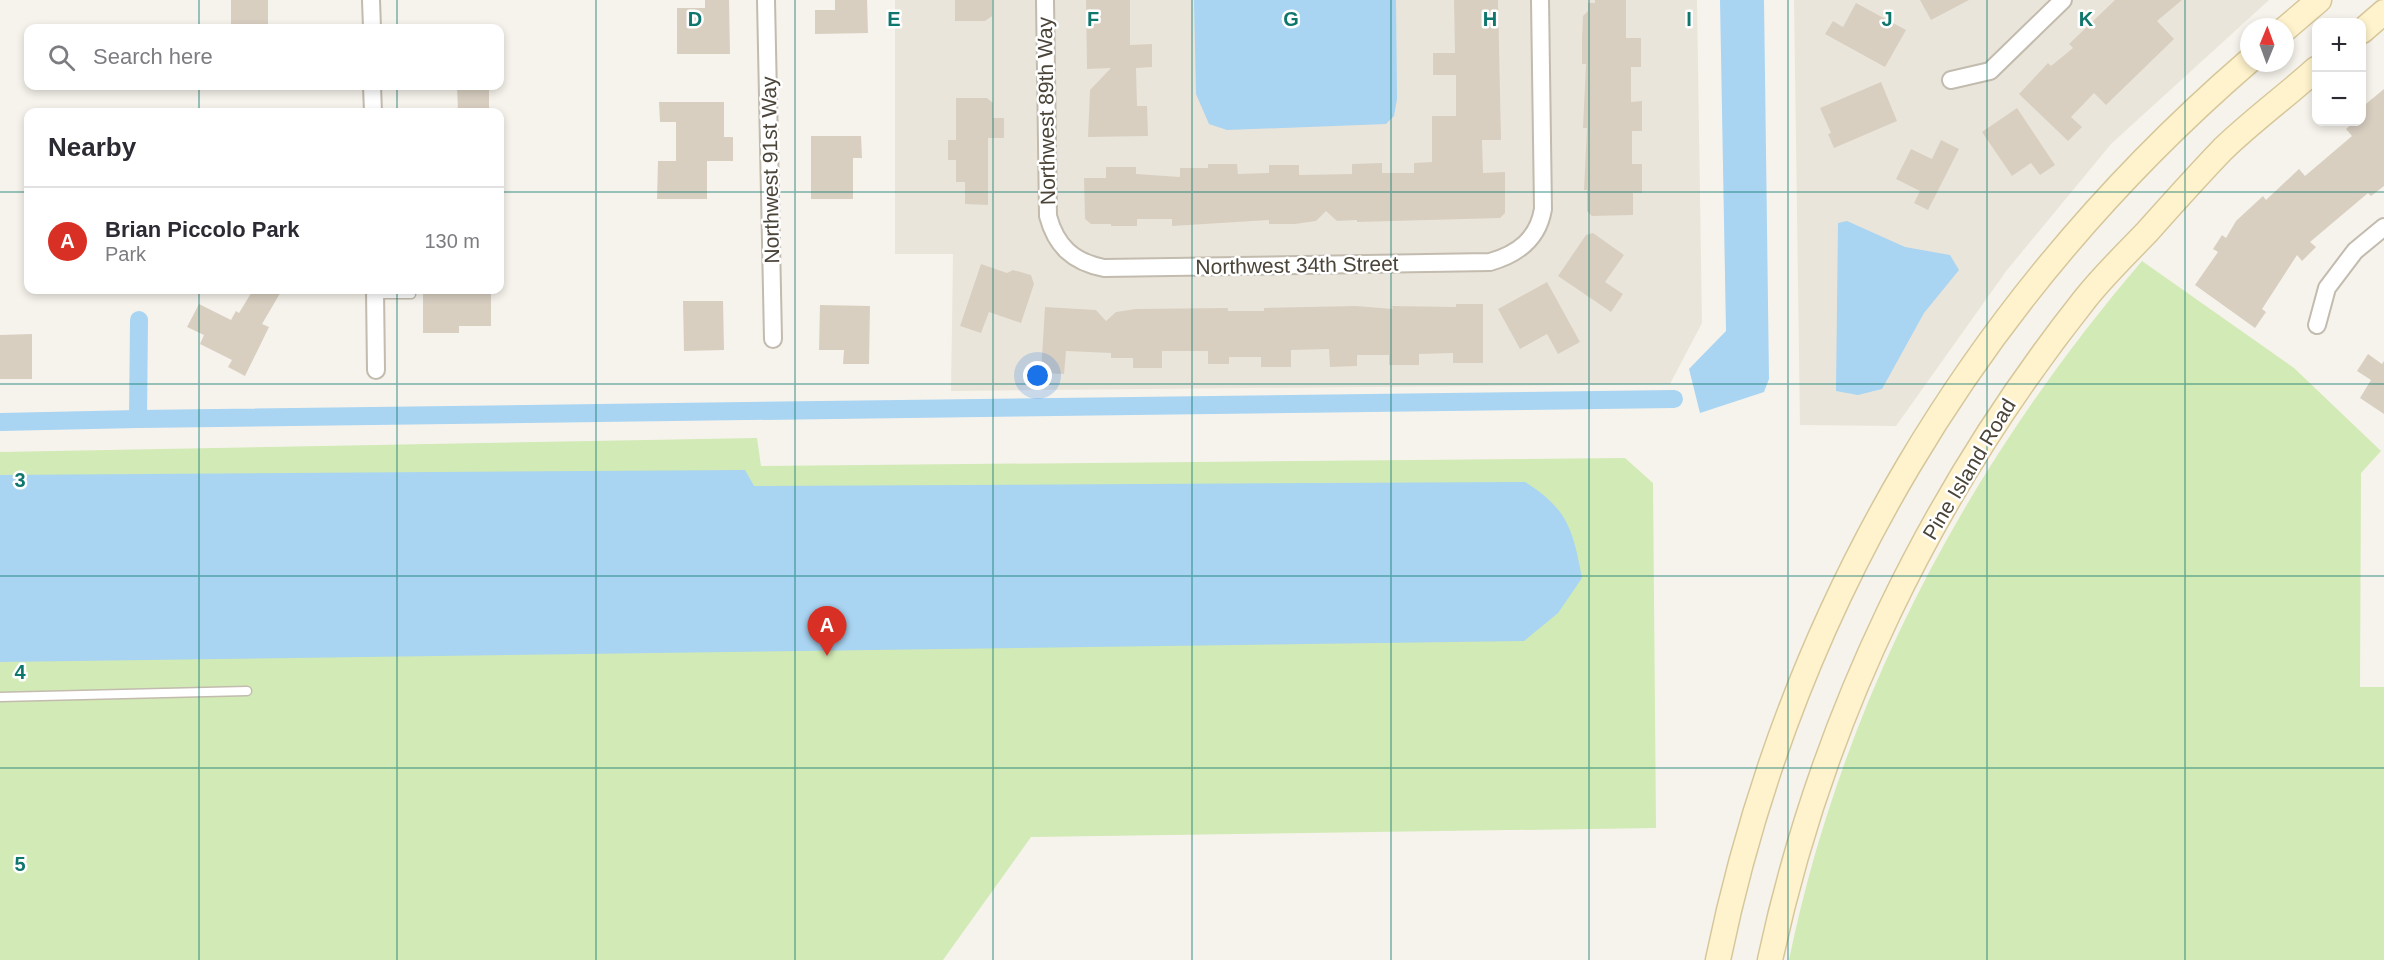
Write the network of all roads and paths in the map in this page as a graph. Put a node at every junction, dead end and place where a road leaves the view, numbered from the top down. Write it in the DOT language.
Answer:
graph roads {
  1 [pos="371,0"];
  2 [pos="766,0"];
  3 [pos="1045,0"];
  4 [pos="1540,0"];
  5 [pos="2063,0"];
  6 [pos="2319,0"];
  7 [pos="2384,12"];
  8 [pos="2294,21"];
  9 [pos="372,24"];
  10 [pos="2366,27"];
  11 [pos="2240,69"];
  12 [pos="2313,72"];
  13 [pos="1951,80"];
  14 [pos="372,90"];
  15 [pos="373,108"];
  16 [pos="2384,227"];
  17 [pos="1066,252"];
  18 [pos="375,294"];
  19 [pos="2317,325"];
  20 [pos="773,339"];
  21 [pos="376,370"];
  22 [pos="248,691"];
  23 [pos="0,697"];
  24 [pos="1718,960"];
  25 [pos="1770,960"];
  1 -- 9 [label="street"];
  2 -- 20 [label="street, Northwest 91st Way"];
  3 -- 17 [label="street, Northwest 89th Way"];
  4 -- 17 [label="street, Northwest 34th Street"];
  5 -- 13 [label="street"];
  6 -- 8 [label="main road"];
  7 -- 10 [label="main road"];
  11 -- 24 [label="main road"];
  12 -- 25 [label="main road, Pine Island Road"];
  14 -- 15 [label="street"];
  16 -- 19 [label="street"];
  18 -- 21 [label="street"];
  22 -- 23 [label="lane"];
}
